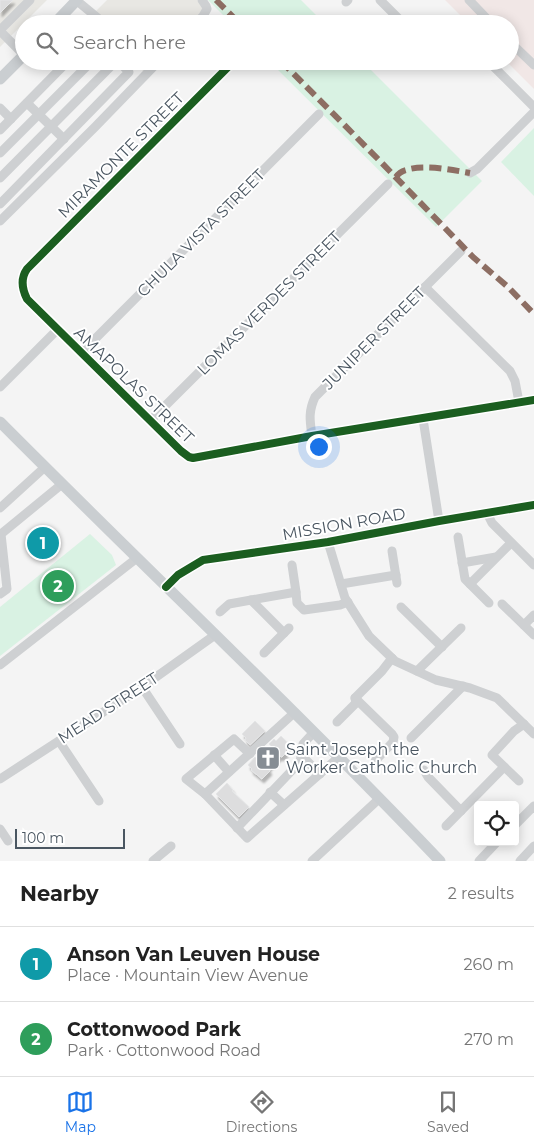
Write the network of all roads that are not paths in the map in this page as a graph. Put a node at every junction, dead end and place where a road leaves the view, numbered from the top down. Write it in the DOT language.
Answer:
graph roads {
  1 [pos="30,0"];
  2 [pos="77,0"];
  3 [pos="202,0"];
  4 [pos="380,0"];
  5 [pos="469,0"];
  6 [pos="483,0"];
  7 [pos="476,7"];
  8 [pos="63,15"];
  9 [pos="94,15"];
  10 [pos="204,15"];
  11 [pos="395,15"];
  12 [pos="484,15"];
  13 [pos="0,30"];
  14 [pos="15,46"];
  15 [pos="519,50"];
  16 [pos="15,64"];
  17 [pos="534,64"];
  18 [pos="59,70"];
  19 [pos="83,70"];
  20 [pos="108,70"];
  21 [pos="127,70"];
  22 [pos="150,70"];
  23 [pos="225,70"];
  24 [pos="497,70"];
  25 [pos="0,79"];
  26 [pos="27,103"];
  27 [pos="534,107"];
  28 [pos="0,108"];
  29 [pos="534,112"];
  30 [pos="39,114"];
  31 [pos="320,114"];
  32 [pos="11,119"];
  33 [pos="51,127"];
  34 [pos="0,130"];
  35 [pos="64,139"];
  36 [pos="0,154"];
  37 [pos="470,173"];
  38 [pos="0,178"];
  39 [pos="388,184"];
  40 [pos="0,204"];
  41 [pos="9,213"];
  42 [pos="0,221"];
  43 [pos="461,252"];
  44 [pos="27,269"];
  45 [pos="425,287"];
  46 [pos="58,329"];
  47 [pos="82,352"];
  48 [pos="0,387"];
  49 [pos="534,400"];
  50 [pos="519,402"];
  51 [pos="423,419"];
  52 [pos="150,421"];
  53 [pos="0,422"];
  54 [pos="312,436"];
  55 [pos="45,467"];
  56 [pos="62,484"];
  57 [pos="534,505"];
  58 [pos="0,508"];
  59 [pos="487,513"];
  60 [pos="439,521"];
  61 [pos="0,535"];
  62 [pos="458,537"];
  63 [pos="328,542"];
  64 [pos="512,543"];
  65 [pos="392,551"];
  66 [pos="497,557"];
  67 [pos="137,558"];
  68 [pos="462,563"];
  69 [pos="292,565"];
  70 [pos="534,565"];
  71 [pos="341,584"];
  72 [pos="470,584"];
  73 [pos="166,587"];
  74 [pos="296,592"];
  75 [pos="0,594"];
  76 [pos="251,600"];
  77 [pos="348,602"];
  78 [pos="489,603"];
  79 [pos="502,604"];
  80 [pos="402,607"];
  81 [pos="220,612"];
  82 [pos="534,615"];
  83 [pos="524,625"];
  84 [pos="461,628"];
  85 [pos="215,635"];
  86 [pos="534,635"];
  87 [pos="442,647"];
  88 [pos="264,653"];
  89 [pos="392,658"];
  90 [pos="0,665"];
  91 [pos="418,672"];
  92 [pos="463,686"];
  93 [pos="142,687"];
  94 [pos="355,698"];
  95 [pos="294,713"];
  96 [pos="337,722"];
  97 [pos="524,724"];
  98 [pos="314,732"];
  99 [pos="534,734"];
  100 [pos="411,738"];
  101 [pos="59,741"];
  102 [pos="180,744"];
  103 [pos="250,754"];
  104 [pos="214,755"];
  105 [pos="301,755"];
  106 [pos="339,757"];
  107 [pos="375,761"];
  108 [pos="504,767"];
  109 [pos="424,770"];
  110 [pos="229,772"];
  111 [pos="320,774"];
  112 [pos="0,779"];
  113 [pos="519,781"];
  114 [pos="270,792"];
  115 [pos="205,794"];
  116 [pos="380,798"];
  117 [pos="98,801"];
  118 [pos="284,805"];
  119 [pos="534,806"];
  120 [pos="461,811"];
  121 [pos="519,820"];
  122 [pos="446,826"];
  123 [pos="0,828"];
  124 [pos="237,828"];
  125 [pos="8,841"];
  126 [pos="171,846"];
  127 [pos="494,846"];
  128 [pos="534,846"];
  129 [pos="153,861"];
  130 [pos="312,861"];
  131 [pos="440,861"];
  132 [pos="479,861"];
  133 [pos="520,861"];
  1 -- 13 [label="street"];
  2 -- 8 [label="main road"];
  2 -- 9 [label="street"];
  3 -- 10 [label="street"];
  4 -- 11 [label="street"];
  5 -- 7 [label="street"];
  6 -- 7 [label="street"];
  7 -- 12 [label="street"];
  13 -- 14 [label="street"];
  15 -- 17 [label="street"];
  16 -- 25 [label="main road"];
  18 -- 26 [label="street"];
  19 -- 30 [label="street"];
  20 -- 33 [label="street"];
  21 -- 35 [label="street"];
  22 -- 41 [label="street"];
  23 -- 44 [label="street, MIRAMONTE STREET"];
  24 -- 27 [label="street"];
  26 -- 30 [label="street"];
  26 -- 32 [label="street"];
  28 -- 32 [label="street"];
  29 -- 37 [label="street"];
  30 -- 33 [label="street"];
  30 -- 36 [label="street"];
  31 -- 47 [label="street, CHULA VISTA STREET"];
  32 -- 34 [label="street"];
  33 -- 35 [label="street"];
  33 -- 38 [label="street"];
  35 -- 40 [label="street"];
  39 -- 52 [label="street, LOMAS VERDES STREET"];
  40 -- 41 [label="street"];
  41 -- 42 [label="street"];
  43 -- 45 [label="street, JUNIPER STREET"];
  44 -- 46 [label="street, AMAPOLAS STREET"];
  45 -- 50 [label="street"];
  45 -- 54 [label="street, JUNIPER STREET"];
  46 -- 47 [label="street, AMAPOLAS STREET"];
  46 -- 48 [label="street"];
  47 -- 52 [label="street, AMAPOLAS STREET"];
  49 -- 50 [label="street, AMAPOLAS STREET"];
  50 -- 51 [label="street, AMAPOLAS STREET"];
  51 -- 54 [label="street, AMAPOLAS STREET"];
  51 -- 60 [label="street"];
  52 -- 54 [label="street, AMAPOLAS STREET"];
  53 -- 55 [label="main road"];
  55 -- 56 [label="main road"];
  55 -- 58 [label="street"];
  56 -- 61 [label="street"];
  56 -- 67 [label="main road"];
  57 -- 59 [label="street, MISSION ROAD"];
  59 -- 60 [label="street, MISSION ROAD"];
  59 -- 64 [label="street"];
  60 -- 63 [label="street, MISSION ROAD"];
  61 -- 75 [label="street"];
  62 -- 68 [label="street"];
  63 -- 71 [label="street"];
  63 -- 73 [label="street, MISSION ROAD"];
  64 -- 66 [label="street"];
  64 -- 70 [label="street"];
  65 -- 71 [label="street"];
  66 -- 68 [label="street"];
  66 -- 72 [label="street"];
  67 -- 73 [label="main road"];
  67 -- 90 [label="street"];
  68 -- 72 [label="street"];
  69 -- 74 [label="street"];
  71 -- 77 [label="street"];
  72 -- 78 [label="street"];
  73 -- 85 [label="main road"];
  74 -- 76 [label="street"];
  74 -- 77 [label="street"];
  76 -- 81 [label="street"];
  76 -- 88 [label="street"];
  77 -- 89 [label="street"];
  79 -- 83 [label="street"];
  80 -- 87 [label="street"];
  82 -- 83 [label="street"];
  83 -- 86 [label="street"];
  84 -- 87 [label="street"];
  85 -- 93 [label="street, MEAD STREET"];
  85 -- 95 [label="main road"];
  87 -- 91 [label="street"];
  89 -- 91 [label="street"];
  89 -- 94 [label="street"];
  91 -- 92 [label="street"];
  92 -- 97 [label="street"];
  92 -- 100 [label="street"];
  93 -- 101 [label="street, MEAD STREET"];
  93 -- 102 [label="street"];
  94 -- 96 [label="street"];
  94 -- 107 [label="street"];
  95 -- 98 [label="main road"];
  95 -- 103 [label="street"];
  97 -- 99 [label="street"];
  97 -- 108 [label="street"];
  98 -- 105 [label="street"];
  98 -- 106 [label="main road"];
  101 -- 112 [label="street, MEAD STREET"];
  101 -- 117 [label="street"];
  103 -- 104 [label="street"];
  103 -- 110 [label="street"];
  104 -- 110 [label="street"];
  104 -- 115 [label="street"];
  105 -- 111 [label="street"];
  105 -- 114 [label="street"];
  106 -- 111 [label="street"];
  106 -- 116 [label="main road"];
  108 -- 113 [label="street"];
  108 -- 120 [label="street"];
  109 -- 120 [label="street"];
  110 -- 115 [label="street"];
  111 -- 118 [label="street"];
  114 -- 118 [label="street"];
  114 -- 124 [label="street"];
  115 -- 124 [label="street"];
  116 -- 130 [label="street"];
  116 -- 131 [label="main road"];
  118 -- 124 [label="street"];
  119 -- 121 [label="street"];
  120 -- 122 [label="street"];
  123 -- 125 [label="street"];
  126 -- 129 [label="street"];
  127 -- 132 [label="street"];
  128 -- 133 [label="street"];
}
